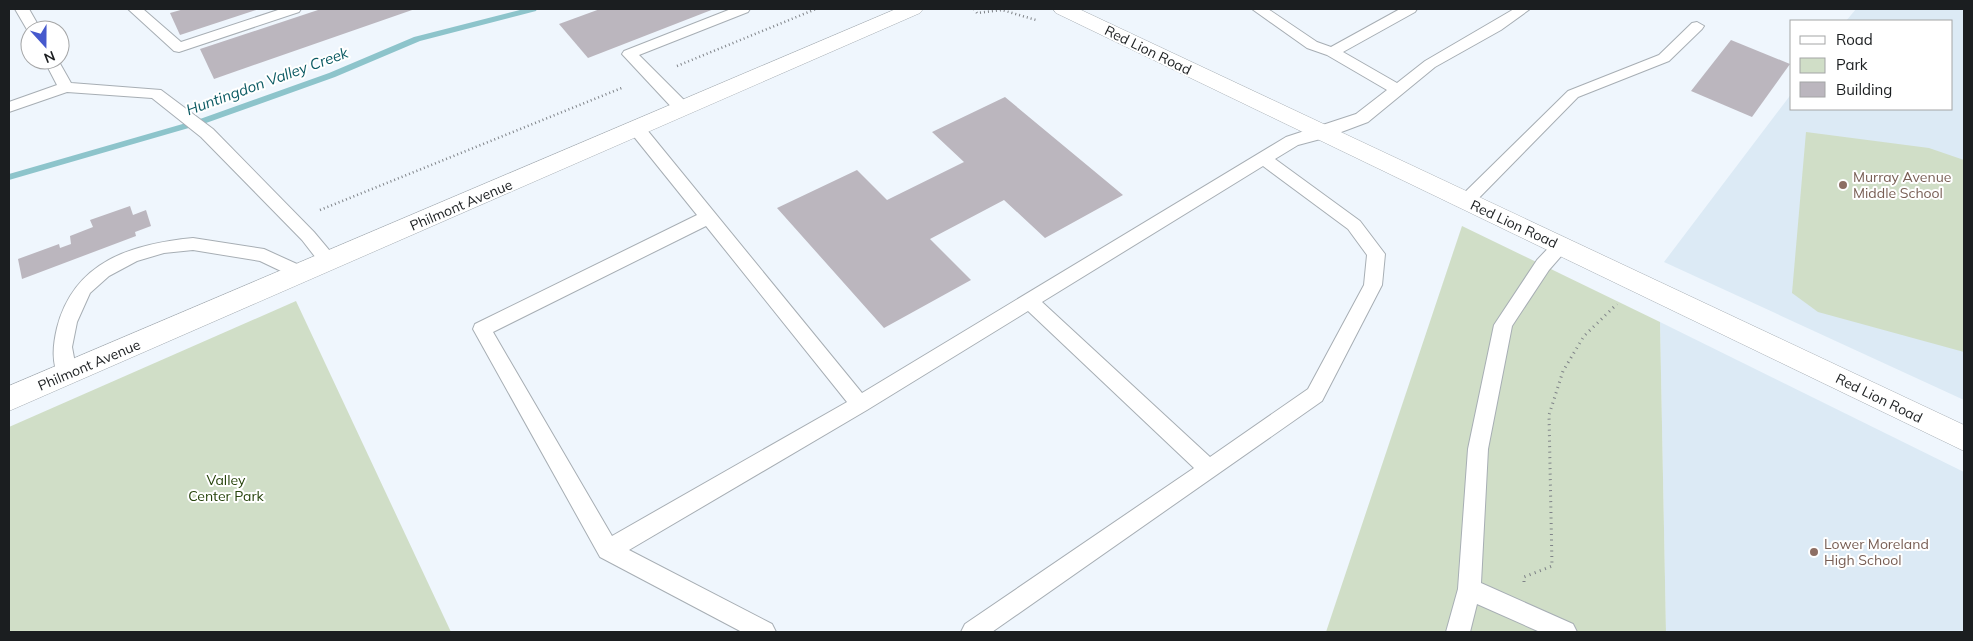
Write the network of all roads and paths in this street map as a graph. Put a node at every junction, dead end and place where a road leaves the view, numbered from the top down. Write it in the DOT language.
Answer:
graph roads {
  1 [pos="22,9"];
  2 [pos="160,9"];
  3 [pos="294,9"];
  4 [pos="743,9"];
  5 [pos="816,9"];
  6 [pos="913,9"];
  7 [pos="1063,9"];
  8 [pos="1259,9"];
  9 [pos="1410,9"];
  10 [pos="1523,9"];
  11 [pos="139,12"];
  12 [pos="28,20"];
  13 [pos="1697,26"];
  14 [pos="1332,52"];
  15 [pos="57,70"];
  16 [pos="651,76"];
  17 [pos="66,87"];
  18 [pos="1396,89"];
  19 [pos="9,107"];
  20 [pos="683,110"];
  21 [pos="637,129"];
  22 [pos="1322,133"];
  23 [pos="1263,158"];
  24 [pos="1466,202"];
  25 [pos="314,212"];
  26 [pos="709,218"];
  27 [pos="1561,246"];
  28 [pos="329,262"];
  29 [pos="302,274"];
  30 [pos="1030,301"];
  31 [pos="1619,302"];
  32 [pos="67,374"];
  33 [pos="9,399"];
  34 [pos="860,404"];
  35 [pos="1964,438"];
  36 [pos="1209,469"];
  37 [pos="608,550"];
  38 [pos="1469,588"];
  39 [pos="1520,612"];
  40 [pos="764,632"];
  41 [pos="973,632"];
  42 [pos="1458,632"];
  43 [pos="1565,632"];
  1 -- 12 [label="lane"];
  2 -- 11 [label="lane"];
  3 -- 11 [label="lane"];
  4 -- 16 [label="lane"];
  5 -- 16 [label="path"];
  6 -- 20 [label="main road, Philmont Avenue"];
  7 -- 22 [label="main road, Red Lion Road"];
  8 -- 14 [label="lane"];
  9 -- 14 [label="lane"];
  10 -- 18 [label="lane"];
  13 -- 24 [label="lane"];
  14 -- 18 [label="lane"];
  15 -- 17 [label="lane"];
  16 -- 20 [label="lane"];
  16 -- 25 [label="path"];
  17 -- 19 [label="lane"];
  17 -- 28 [label="lane"];
  18 -- 22 [label="lane"];
  20 -- 21 [label="main road, Philmont Avenue"];
  21 -- 26 [label="lane"];
  21 -- 28 [label="main road, Philmont Avenue"];
  22 -- 23 [label="lane"];
  22 -- 24 [label="main road, Red Lion Road"];
  23 -- 30 [label="lane"];
  23 -- 36 [label="lane"];
  24 -- 27 [label="main road, Red Lion Road"];
  26 -- 34 [label="lane"];
  26 -- 37 [label="lane"];
  27 -- 35 [label="main road, Red Lion Road"];
  27 -- 38 [label="lane"];
  28 -- 29 [label="main road, Philmont Avenue"];
  29 -- 32 [label="main road, Philmont Avenue"];
  29 -- 32 [label="lane"];
  30 -- 34 [label="lane"];
  30 -- 36 [label="lane"];
  31 -- 39 [label="path"];
  32 -- 33 [label="main road, Philmont Avenue"];
  34 -- 37 [label="lane"];
  36 -- 41 [label="lane"];
  37 -- 40 [label="lane"];
  38 -- 39 [label="lane"];
  38 -- 42 [label="lane"];
  39 -- 43 [label="lane"];
}
